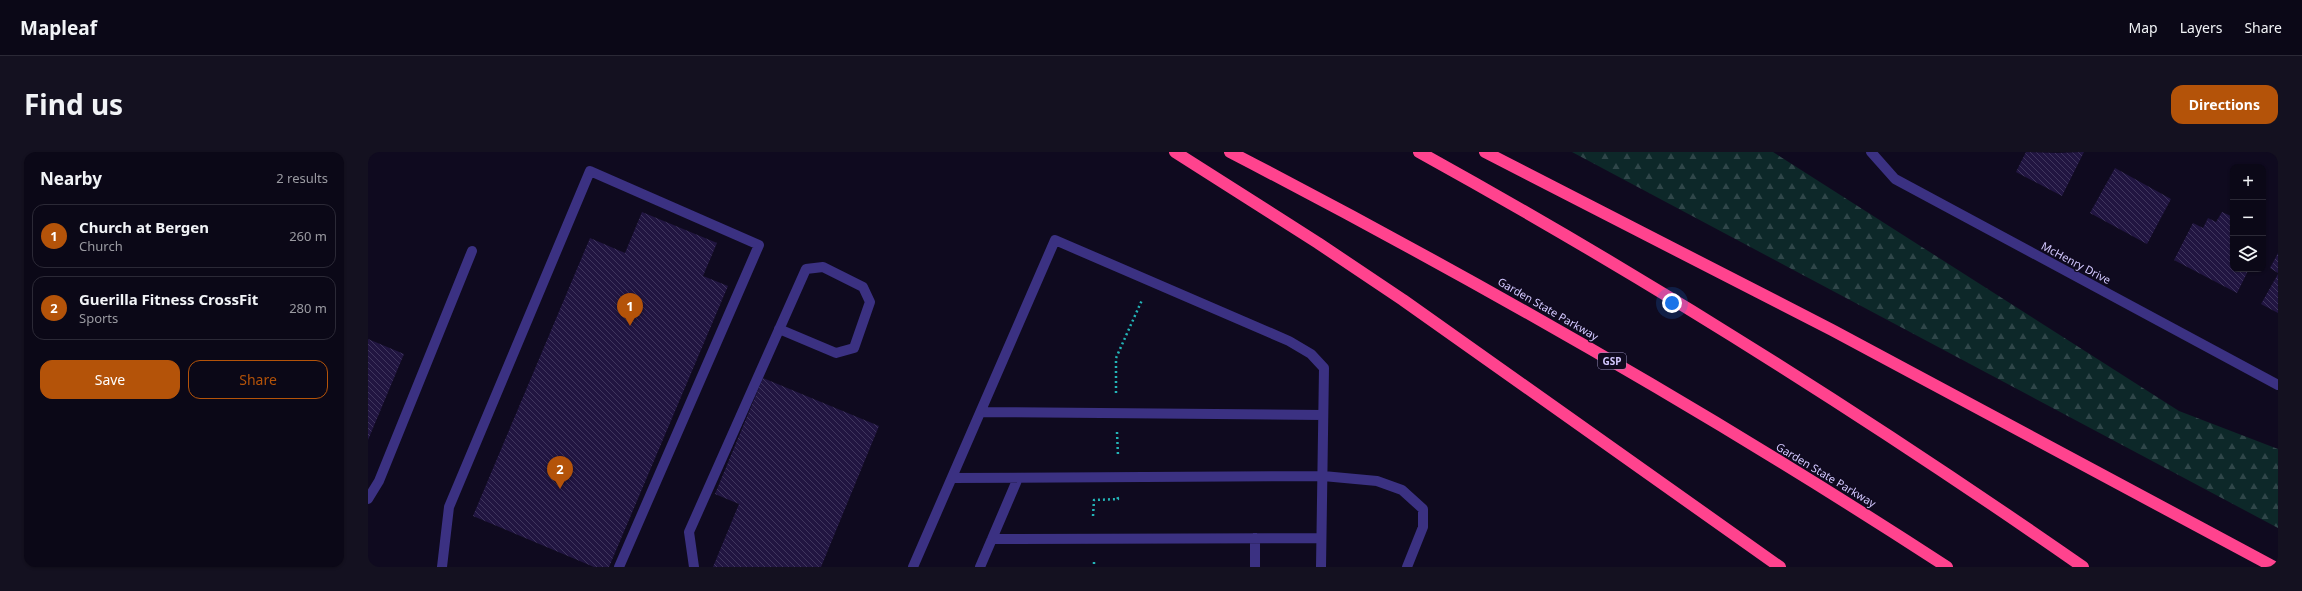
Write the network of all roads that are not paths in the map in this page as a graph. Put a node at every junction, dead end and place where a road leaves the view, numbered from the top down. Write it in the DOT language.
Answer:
graph roads {
  1 [pos="1175,152"];
  2 [pos="1230,152"];
  3 [pos="1419,152"];
  4 [pos="1485,152"];
  5 [pos="1871,152"];
  6 [pos="472,251"];
  7 [pos="779,330"];
  8 [pos="2278,385"];
  9 [pos="981,412"];
  10 [pos="1323,415"];
  11 [pos="1323,476"];
  12 [pos="952,478"];
  13 [pos="1018,478"];
  14 [pos="368,499"];
  15 [pos="1255,538"];
  16 [pos="1321,538"];
  17 [pos="992,539"];
  18 [pos="442,567"];
  19 [pos="619,567"];
  20 [pos="694,567"];
  21 [pos="913,567"];
  22 [pos="980,567"];
  23 [pos="1255,567"];
  24 [pos="1321,567"];
  25 [pos="1408,567"];
  26 [pos="1780,567"];
  27 [pos="1947,567"];
  28 [pos="2083,567"];
  29 [pos="2274,567"];
  1 -- 26 [label="highway"];
  2 -- 27 [label="highway, Garden State Parkway / GSP"];
  3 -- 28 [label="highway"];
  4 -- 29 [label="highway"];
  5 -- 8 [label="street, McHenry Drive"];
  6 -- 14 [label="street"];
  7 -- 7 [label="street"];
  7 -- 20 [label="street"];
  9 -- 10 [label="street"];
  9 -- 10 [label="street"];
  9 -- 12 [label="street"];
  10 -- 11 [label="street"];
  11 -- 13 [label="street"];
  11 -- 16 [label="street"];
  11 -- 25 [label="street"];
  12 -- 13 [label="street"];
  12 -- 21 [label="street"];
  13 -- 17 [label="street"];
  15 -- 16 [label="street"];
  15 -- 17 [label="street"];
  15 -- 23 [label="street"];
  16 -- 24 [label="street"];
  17 -- 22 [label="street"];
  18 -- 19 [label="street"];
}
